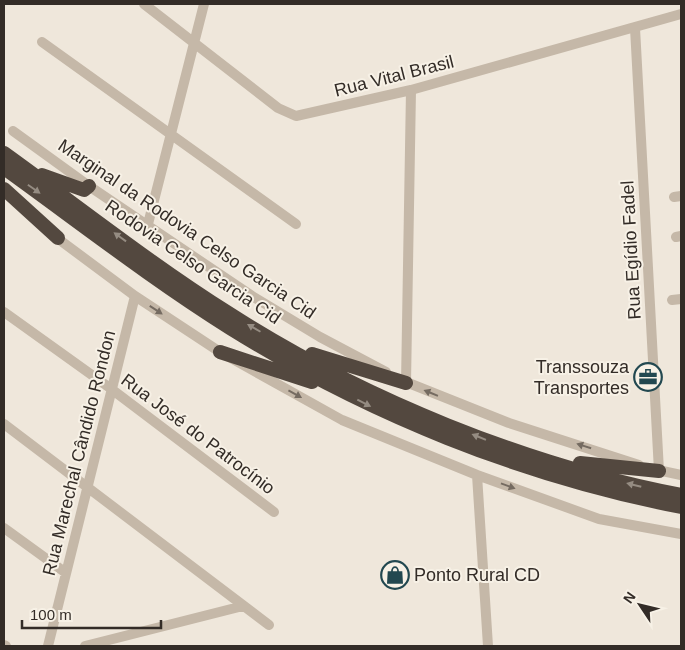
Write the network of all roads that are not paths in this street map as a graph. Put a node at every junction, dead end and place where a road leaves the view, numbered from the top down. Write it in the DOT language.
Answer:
graph roads {
  1 [pos="144,4"];
  2 [pos="204,4"];
  3 [pos="681,14"];
  4 [pos="635,28"];
  5 [pos="194,41"];
  6 [pos="42,42"];
  7 [pos="411,90"];
  8 [pos="13,131"];
  9 [pos="171,136"];
  10 [pos="4,153"];
  11 [pos="4,168"];
  12 [pos="28,170"];
  13 [pos="90,186"];
  14 [pos="4,189"];
  15 [pos="4,199"];
  16 [pos="148,224"];
  17 [pos="296,224"];
  18 [pos="58,238"];
  19 [pos="135,296"];
  20 [pos="4,312"];
  21 [pos="283,345"];
  22 [pos="220,352"];
  23 [pos="406,383"];
  24 [pos="110,388"];
  25 [pos="343,392"];
  26 [pos="4,424"];
  27 [pos="540,457"];
  28 [pos="659,471"];
  29 [pos="477,475"];
  30 [pos="681,475"];
  31 [pos="88,486"];
  32 [pos="681,496"];
  33 [pos="681,507"];
  34 [pos="274,512"];
  35 [pos="4,528"];
  36 [pos="681,534"];
  37 [pos="66,573"];
  38 [pos="243,606"];
  39 [pos="269,625"];
  40 [pos="48,646"];
  41 [pos="85,646"];
  42 [pos="488,646"];
  1 -- 5 [label="street, Rua Vital Brasil"];
  2 -- 5 [label="street"];
  3 -- 4 [label="street, Rua Vital Brasil"];
  4 -- 7 [label="street, Rua Vital Brasil"];
  4 -- 28 [label="street, Rua Egídio Fadel"];
  5 -- 7 [label="street, Rua Vital Brasil"];
  5 -- 9 [label="street"];
  6 -- 9 [label="street"];
  7 -- 23 [label="street"];
  8 -- 13 [label="street, Marginal da Rodovia Celso Garcia Cid"];
  9 -- 16 [label="street"];
  9 -- 17 [label="street"];
  10 -- 12 [label="highway, Rodovia Celso Garcia Cid"];
  11 -- 25 [label="highway, Rodovia Celso Garcia Cid, one-way"];
  12 -- 13 [label="highway"];
  21 -- 12 [label="highway, Rodovia Celso Garcia Cid, one-way"];
  13 -- 16 [label="street, Marginal da Rodovia Celso Garcia Cid"];
  14 -- 18 [label="highway"];
  15 -- 18 [label="street"];
  16 -- 23 [label="street, Marginal da Rodovia Celso Garcia Cid"];
  18 -- 19 [label="street"];
  19 -- 22 [label="street, one-way"];
  19 -- 24 [label="street, Rua Marechal Cândido Rondon"];
  20 -- 24 [label="street, Rua José do Patrocínio"];
  21 -- 23 [label="highway"];
  27 -- 21 [label="highway, Rodovia Celso Garcia Cid, one-way"];
  22 -- 25 [label="highway"];
  22 -- 29 [label="street, one-way"];
  28 -- 23 [label="street, Marginal da Rodovia Celso Garcia Cid, one-way"];
  24 -- 31 [label="street, Rua Marechal Cândido Rondon"];
  24 -- 34 [label="street, Rua José do Patrocínio"];
  25 -- 33 [label="highway, Rodovia Celso Garcia Cid, one-way"];
  26 -- 31 [label="street"];
  27 -- 28 [label="highway"];
  32 -- 27 [label="highway, Rodovia Celso Garcia Cid, one-way"];
  28 -- 30 [label="street, Marginal da Rodovia Celso Garcia Cid"];
  29 -- 36 [label="street, one-way"];
  29 -- 42 [label="street"];
  31 -- 37 [label="street, Rua Marechal Cândido Rondon"];
  31 -- 38 [label="street"];
  35 -- 37 [label="street"];
  37 -- 40 [label="street, Rua Marechal Cândido Rondon"];
  38 -- 39 [label="street"];
  38 -- 41 [label="street"];
}
